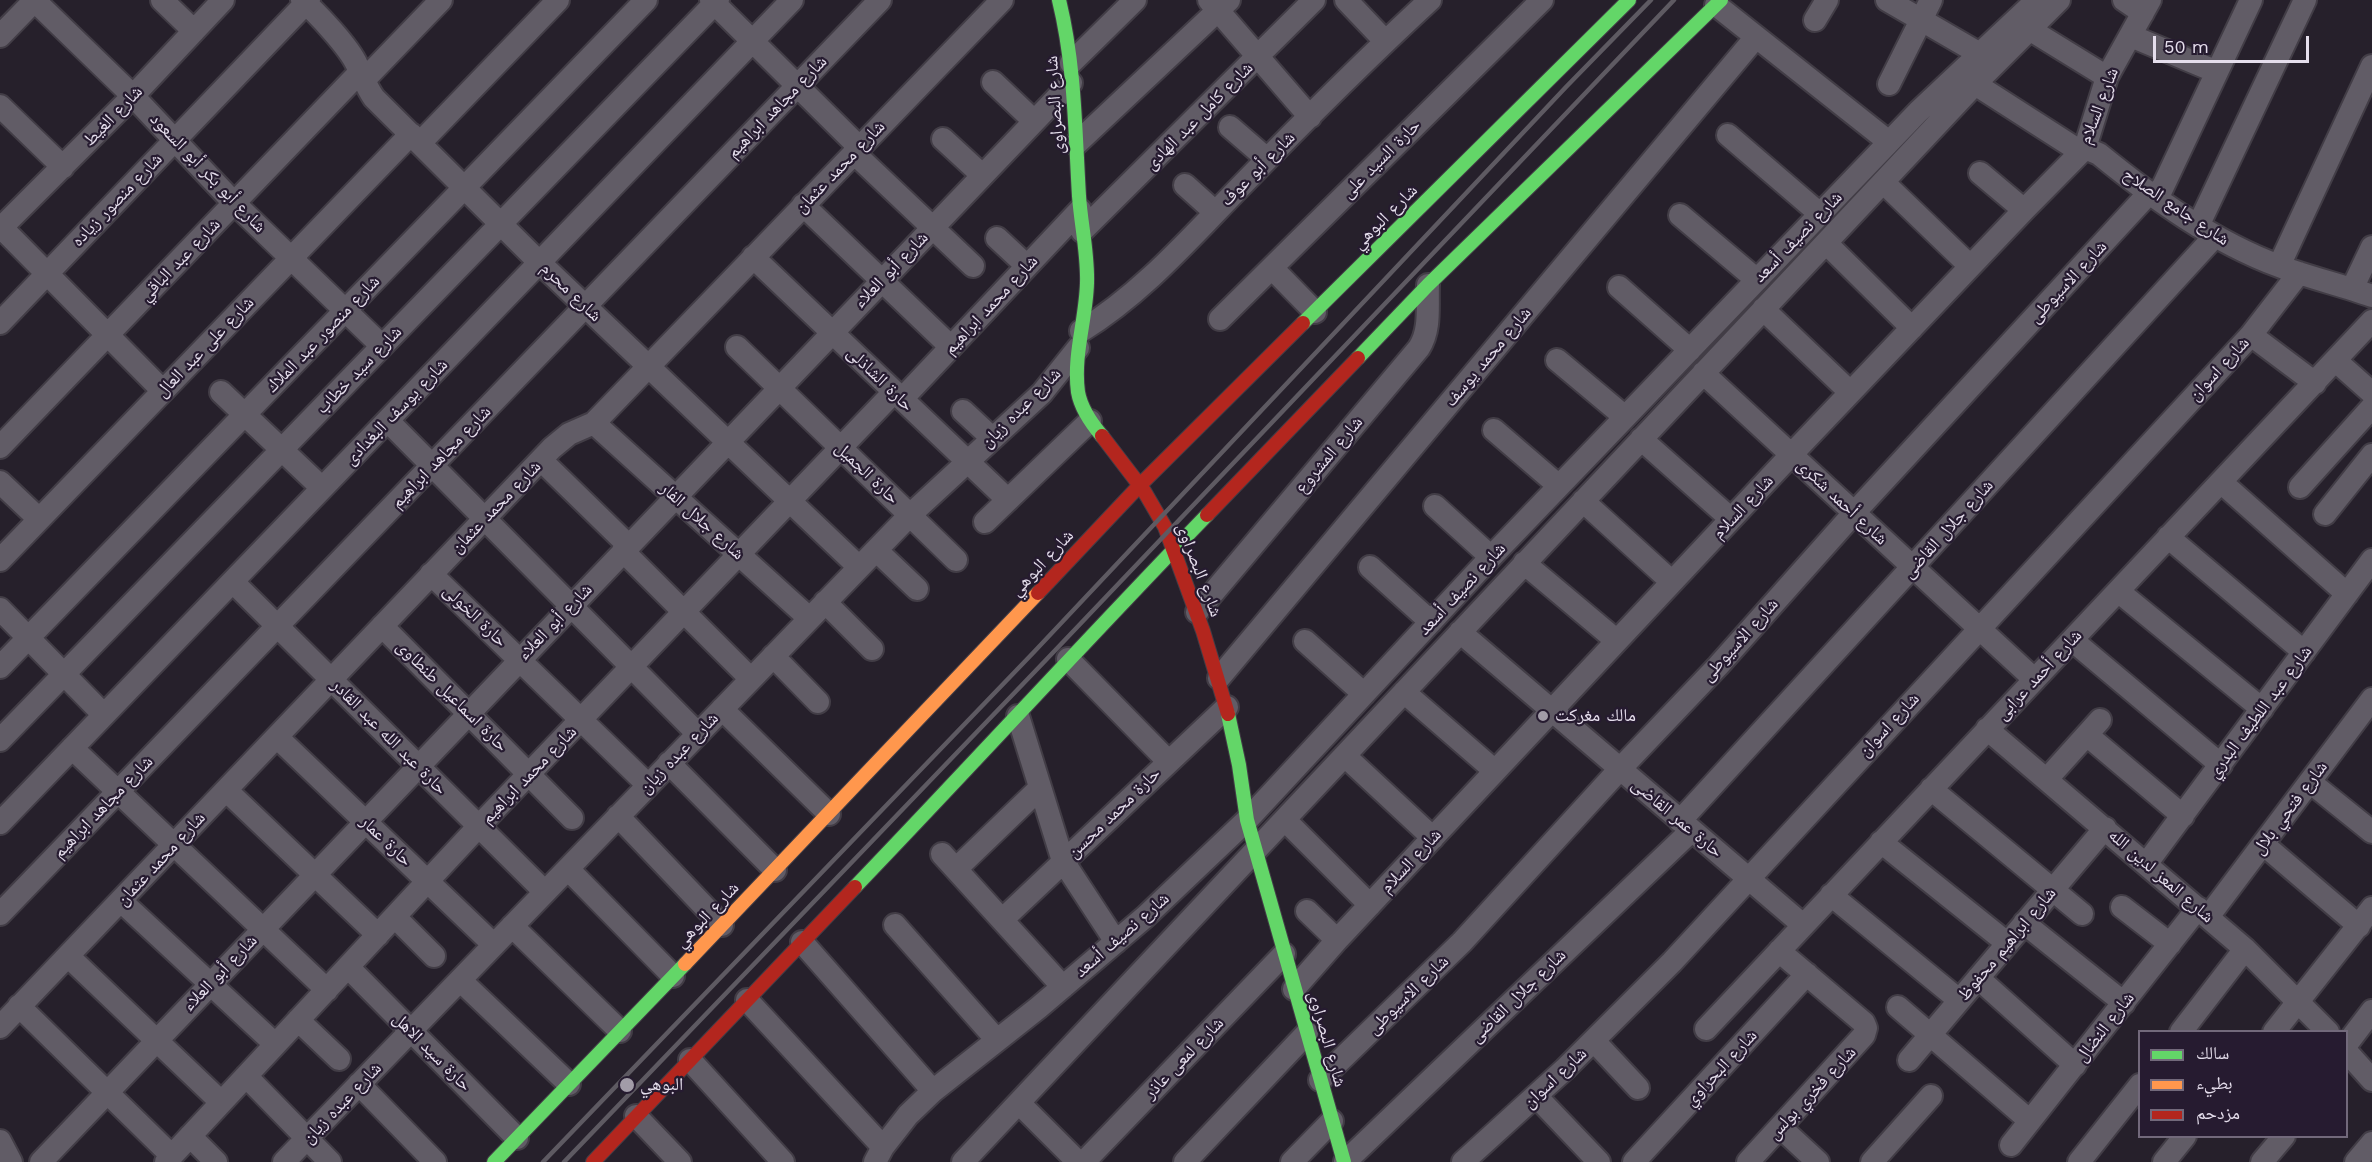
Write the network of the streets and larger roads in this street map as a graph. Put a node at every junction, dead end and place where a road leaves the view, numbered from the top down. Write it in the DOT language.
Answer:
graph roads {
  1 [pos="35,0"];
  2 [pos="162,0"];
  3 [pos="223,0"];
  4 [pos="441,0"];
  5 [pos="558,0"];
  6 [pos="646,0"];
  7 [pos="792,0"];
  8 [pos="880,0"];
  9 [pos="1002,0"];
  10 [pos="1059,0"];
  11 [pos="1135,0"];
  12 [pos="1314,0"];
  13 [pos="1346,0"];
  14 [pos="1429,0"];
  15 [pos="1542,0"];
  16 [pos="1629,0"];
  17 [pos="1827,0"];
  18 [pos="1887,0"];
  19 [pos="2037,0"];
  20 [pos="2058,0"];
  21 [pos="2124,0"];
  22 [pos="2251,0"];
  23 [pos="2305,0"];
  24 [pos="306,1"];
  25 [pos="714,1"];
  26 [pos="1719,3"];
  27 [pos="1219,4"];
  28 [pos="2146,7"];
  29 [pos="1926,10"];
  30 [pos="1815,20"];
  31 [pos="2030,29"];
  32 [pos="194,31"];
  33 [pos="0,36"];
  34 [pos="2131,36"];
  35 [pos="1756,37"];
  36 [pos="752,41"];
  37 [pos="1385,41"];
  38 [pos="1980,54"];
  39 [pos="1258,57"];
  40 [pos="2372,66"];
  41 [pos="2217,72"];
  42 [pos="1071,73"];
  43 [pos="361,77"];
  44 [pos="2107,77"];
  45 [pos="993,82"];
  46 [pos="1889,84"];
  47 [pos="1975,84"];
  48 [pos="798,86"];
  49 [pos="133,96"];
  50 [pos="0,106"];
  51 [pos="1310,117"];
  52 [pos="1034,121"];
  53 [pos="1230,127"];
  54 [pos="1728,135"];
  55 [pos="415,138"];
  56 [pos="943,139"];
  57 [pos="176,140"];
  58 [pos="1889,142"];
  59 [pos="1076,144"];
  60 [pos="856,150"];
  61 [pos="2083,150"];
  62 [pos="1267,159"];
  63 [pos="63,167"];
  64 [pos="1980,173"];
  65 [pos="982,175"];
  66 [pos="1883,182"];
  67 [pos="1185,185"];
  68 [pos="464,187"];
  69 [pos="2154,195"];
  70 [pos="234,203"];
  71 [pos="803,205"];
  72 [pos="2024,210"];
  73 [pos="1215,212"];
  74 [pos="1820,214"];
  75 [pos="1680,215"];
  76 [pos="1081,221"];
  77 [pos="501,224"];
  78 [pos="933,226"];
  79 [pos="0,227"];
  80 [pos="2206,231"];
  81 [pos="997,238"];
  82 [pos="1826,243"];
  83 [pos="2372,247"];
  84 [pos="753,257"];
  85 [pos="291,258"];
  86 [pos="540,263"];
  87 [pos="973,266"];
  88 [pos="1027,266"];
  89 [pos="1970,266"];
  90 [pos="1272,268"];
  91 [pos="2289,270"];
  92 [pos="47,274"];
  93 [pos="881,280"];
  94 [pos="1757,280"];
  95 [pos="1428,285"];
  96 [pos="1619,288"];
  97 [pos="2362,293"];
  98 [pos="586,306"];
  99 [pos="1763,309"];
  100 [pos="345,310"];
  101 [pos="1315,312"];
  102 [pos="1220,319"];
  103 [pos="2372,321"];
  104 [pos="0,323"];
  105 [pos="1912,328"];
  106 [pos="831,332"];
  107 [pos="108,335"];
  108 [pos="2251,335"];
  109 [pos="1079,340"];
  110 [pos="382,346"];
  111 [pos="737,347"];
  112 [pos="951,347"];
  113 [pos="1690,350"];
  114 [pos="1557,360"];
  115 [pos="2336,361"];
  116 [pos="648,365"];
  117 [pos="1703,373"];
  118 [pos="2315,383"];
  119 [pos="778,387"];
  120 [pos="163,391"];
  121 [pos="221,392"];
  122 [pos="1850,392"];
  123 [pos="2372,393"];
  124 [pos="898,396"];
  125 [pos="2372,407"];
  126 [pos="963,411"];
  127 [pos="245,414"];
  128 [pos="1625,417"];
  129 [pos="388,421"];
  130 [pos="1090,421"];
  131 [pos="594,423"];
  132 [pos="1494,430"];
  133 [pos="992,438"];
  134 [pos="1641,439"];
  135 [pos="727,441"];
  136 [pos="0,447"];
  137 [pos="840,447"];
  138 [pos="282,449"];
  139 [pos="1791,455"];
  140 [pos="2372,455"];
  141 [pos="541,460"];
  142 [pos="967,461"];
  143 [pos="432,466"];
  144 [pos="0,482"];
  145 [pos="2221,482"];
  146 [pos="1140,485"];
  147 [pos="1559,486"];
  148 [pos="322,488"];
  149 [pos="2300,488"];
  150 [pos="674,496"];
  151 [pos="789,500"];
  152 [pos="1008,500"];
  153 [pos="1583,501"];
  154 [pos="1435,506"];
  155 [pos="1854,513"];
  156 [pos="2325,514"];
  157 [pos="910,515"];
  158 [pos="484,518"];
  159 [pos="39,519"];
  160 [pos="1731,519"];
  161 [pos="985,522"];
  162 [pos="2168,537"];
  163 [pos="626,548"];
  164 [pos="1175,549"];
  165 [pos="876,550"];
  166 [pos="738,554"];
  167 [pos="1491,557"];
  168 [pos="0,560"];
  169 [pos="956,560"];
  170 [pos="2372,560"];
  171 [pos="1524,563"];
  172 [pos="859,567"];
  173 [pos="1370,567"];
  174 [pos="1913,567"];
  175 [pos="431,574"];
  176 [pos="233,582"];
  177 [pos="1672,582"];
  178 [pos="917,589"];
  179 [pos="2118,591"];
  180 [pos="2347,594"];
  181 [pos="571,605"];
  182 [pos="0,609"];
  183 [pos="817,610"];
  184 [pos="684,612"];
  185 [pos="1197,612"];
  186 [pos="1431,622"];
  187 [pos="278,626"];
  188 [pos="382,626"];
  189 [pos="1979,628"];
  190 [pos="1460,632"];
  191 [pos="28,638"];
  192 [pos="2072,640"];
  193 [pos="1305,641"];
  194 [pos="1617,641"];
  195 [pos="872,649"];
  196 [pos="2304,652"];
  197 [pos="773,656"];
  198 [pos="520,659"];
  199 [pos="1068,659"];
  200 [pos="0,667"];
  201 [pos="632,667"];
  202 [pos="64,674"];
  203 [pos="1219,678"];
  204 [pos="331,679"];
  205 [pos="751,679"];
  206 [pos="2034,679"];
  207 [pos="1404,692"];
  208 [pos="1364,694"];
  209 [pos="818,702"];
  210 [pos="1227,707"];
  211 [pos="722,709"];
  212 [pos="2262,710"];
  213 [pos="1551,712"];
  214 [pos="468,713"];
  215 [pos="2368,714"];
  216 [pos="104,715"];
  217 [pos="1018,716"];
  218 [pos="582,720"];
  219 [pos="1987,729"];
  220 [pos="698,734"];
  221 [pos="278,738"];
  222 [pos="0,740"];
  223 [pos="72,748"];
  224 [pos="1345,756"];
  225 [pos="1168,761"];
  226 [pos="669,763"];
  227 [pos="2221,765"];
  228 [pos="418,766"];
  229 [pos="1619,770"];
  230 [pos="1495,771"];
  231 [pos="529,775"];
  232 [pos="2047,779"];
  233 [pos="2310,782"];
  234 [pos="648,785"];
  235 [pos="1040,788"];
  236 [pos="1931,789"];
  237 [pos="226,790"];
  238 [pos="118,792"];
  239 [pos="829,814"];
  240 [pos="618,816"];
  241 [pos="2182,816"];
  242 [pos="572,818"];
  243 [pos="1246,820"];
  244 [pos="1286,820"];
  245 [pos="365,821"];
  246 [pos="0,823"];
  247 [pos="479,826"];
  248 [pos="1686,826"];
  249 [pos="2105,828"];
  250 [pos="2372,832"];
  251 [pos="1433,838"];
  252 [pos="1881,842"];
  253 [pos="174,844"];
  254 [pos="2263,844"];
  255 [pos="1256,852"];
  256 [pos="1064,861"];
  257 [pos="2147,863"];
  258 [pos="568,869"];
  259 [pos="775,870"];
  260 [pos="315,874"];
  261 [pos="1748,878"];
  262 [pos="428,881"];
  263 [pos="2052,890"];
  264 [pos="545,892"];
  265 [pos="1831,895"];
  266 [pos="121,901"];
  267 [pos="1370,905"];
  268 [pos="2122,907"];
  269 [pos="1307,911"];
  270 [pos="2204,913"];
  271 [pos="0,914"];
  272 [pos="2082,915"];
  273 [pos="395,917"];
  274 [pos="2365,917"];
  275 [pos="1002,920"];
  276 [pos="2024,922"];
  277 [pos="722,925"];
  278 [pos="895,925"];
  279 [pos="1803,925"];
  280 [pos="512,926"];
  281 [pos="263,928"];
  282 [pos="378,935"];
  283 [pos="1337,940"];
  284 [pos="802,942"];
  285 [pos="1116,942"];
  286 [pos="2007,943"];
  287 [pos="2170,944"];
  288 [pos="494,945"];
  289 [pos="2245,949"];
  290 [pos="1779,951"];
  291 [pos="1284,954"];
  292 [pos="68,956"];
  293 [pos="434,956"];
  294 [pos="348,967"];
  295 [pos="1807,974"];
  296 [pos="673,976"];
  297 [pos="1978,978"];
  298 [pos="460,980"];
  299 [pos="210,984"];
  300 [pos="1063,987"];
  301 [pos="1294,989"];
  302 [pos="327,990"];
  303 [pos="747,1000"];
  304 [pos="1959,1000"];
  305 [pos="2300,1002"];
  306 [pos="2124,1003"];
  307 [pos="19,1006"];
  308 [pos="1898,1007"];
  309 [pos="2372,1011"];
  310 [pos="298,1020"];
  311 [pos="0,1027"];
  312 [pos="1706,1029"];
  313 [pos="2183,1030"];
  314 [pos="2276,1030"];
  315 [pos="2326,1030"];
  316 [pos="411,1031"];
  317 [pos="620,1031"];
  318 [pos="1307,1033"];
  319 [pos="1930,1035"];
  320 [pos="996,1039"];
  321 [pos="156,1040"];
  322 [pos="1594,1041"];
  323 [pos="275,1044"];
  324 [pos="2348,1054"];
  325 [pos="339,1059"];
  326 [pos="690,1060"];
  327 [pos="1909,1060"];
  328 [pos="2075,1065"];
  329 [pos="246,1076"];
  330 [pos="1320,1080"];
  331 [pos="2372,1080"];
  332 [pos="569,1083"];
  333 [pos="359,1084"];
  334 [pos="2138,1086"];
  335 [pos="1638,1088"];
  336 [pos="933,1091"];
  337 [pos="106,1092"];
  338 [pos="1536,1096"];
  339 [pos="1931,1096"];
  340 [pos="221,1102"];
  341 [pos="1019,1103"];
  342 [pos="636,1116"];
  343 [pos="1332,1121"];
  344 [pos="2030,1121"];
  345 [pos="1780,1127"];
  346 [pos="190,1136"];
  347 [pos="307,1138"];
  348 [pos="517,1138"];
  349 [pos="2184,1138"];
  350 [pos="2283,1138"];
  351 [pos="0,1141"];
  352 [pos="2011,1145"];
  353 [pos="879,1155"];
  354 [pos="1475,1158"];
  355 [pos="169,1159"];
  356 [pos="10,1162"];
  357 [pos="41,1162"];
  358 [pos="216,1162"];
  359 [pos="284,1162"];
  360 [pos="330,1162"];
  361 [pos="435,1162"];
  362 [pos="494,1162"];
  363 [pos="592,1162"];
  364 [pos="680,1162"];
  365 [pos="783,1162"];
  366 [pos="963,1162"];
  367 [pos="1078,1162"];
  368 [pos="1084,1162"];
  369 [pos="1185,1162"];
  370 [pos="1292,1162"];
  371 [pos="1345,1162"];
  372 [pos="1599,1162"];
  373 [pos="1634,1162"];
  374 [pos="1748,1162"];
  375 [pos="1818,1162"];
  376 [pos="1872,1162"];
  377 [pos="2079,1162"];
  378 [pos="2164,1162"];
  379 [pos="2262,1162"];
  1 -- 33 [label="street"];
  1 -- 49 [label="street, شارع أبو بكر أبو السعود"];
  2 -- 32 [label="street"];
  3 -- 32 [label="street, شارع الغيط"];
  4 -- 43 [label="street, شارع عبد الباقي"];
  5 -- 55 [label="street, شارع على عبد العال"];
  6 -- 68 [label="street, شارع منصور عبد الملاك"];
  7 -- 36 [label="street, شارع يوسف البغدادى"];
  8 -- 48 [label="street, شارع مجاهد ابراهيم"];
  9 -- 60 [label="street, شارع محمد عثمان"];
  10 -- 42 [label="street, شارع البصراوى"];
  11 -- 42 [label="street, شارع أبو العلاء"];
  12 -- 39 [label="street, شارع كامل عبد الهادى"];
  13 -- 37 [label="street"];
  14 -- 37 [label="street, شارع أبو عوف"];
  15 -- 90 [label="street, حارة السيد على"];
  16 -- 101 [label="street, شارع البوهي"];
  17 -- 30 [label="street"];
  18 -- 29 [label="street"];
  19 -- 38 [label="street, شارع نصيف أسعد"];
  20 -- 31 [label="street, شارع نصيف أسعد"];
  21 -- 28 [label="street"];
  22 -- 41 [label="street, شارع الاسيوطى"];
  23 -- 80 [label="street, شارع جلال القاضى"];
  24 -- 43 [label="street, شارع محرم"];
  24 -- 57 [label="street, شارع منصور زياده"];
  25 -- 36 [label="street"];
  25 -- 77 [label="street, شارع سيد خطاب"];
  26 -- 35 [label="street"];
  26 -- 95 [label="street"];
  27 -- 39 [label="street"];
  27 -- 59 [label="street"];
  28 -- 34 [label="street, شارع السلام"];
  29 -- 38 [label="street"];
  29 -- 46 [label="street"];
  31 -- 44 [label="street"];
  31 -- 47 [label="street, شارع نصيف أسعد"];
  32 -- 49 [label="street, شارع الغيط"];
  34 -- 41 [label="street"];
  34 -- 44 [label="street, شارع السلام"];
  35 -- 58 [label="street"];
  35 -- 203 [label="street, شارع محمد يوسف"];
  36 -- 48 [label="street"];
  36 -- 86 [label="street, شارع يوسف البغدادى"];
  37 -- 51 [label="street, شارع أبو عوف"];
  38 -- 58 [label="street, شارع نصيف أسعد"];
  39 -- 51 [label="street"];
  39 -- 76 [label="street, شارع كامل عبد الهادى"];
  40 -- 91 [label="street, شارع اسوان"];
  41 -- 69 [label="street, شارع الاسيوطى"];
  42 -- 52 [label="street, شارع أبو العلاء"];
  42 -- 59 [label="street, شارع البصراوى"];
  43 -- 55 [label="street, شارع محرم"];
  43 -- 70 [label="street, شارع عبد الباقي"];
  44 -- 61 [label="street, شارع السلام"];
  45 -- 52 [label="street"];
  47 -- 61 [label="street, شارع جامع الصلاح"];
  47 -- 66 [label="street, شارع نصيف أسعد"];
  48 -- 60 [label="street"];
  48 -- 98 [label="street, شارع مجاهد ابراهيم"];
  49 -- 57 [label="street, شارع أبو بكر أبو السعود"];
  49 -- 63 [label="street, شارع الغيط"];
  50 -- 63 [label="street"];
  51 -- 62 [label="street, شارع أبو عوف"];
  52 -- 65 [label="street, شارع أبو العلاء"];
  53 -- 62 [label="street"];
  54 -- 74 [label="street"];
  55 -- 68 [label="street, شارع محرم"];
  55 -- 85 [label="street, شارع على عبد العال"];
  56 -- 65 [label="street"];
  57 -- 70 [label="street, شارع أبو بكر أبو السعود"];
  57 -- 92 [label="street, شارع منصور زياده"];
  58 -- 74 [label="street, شارع نصيف أسعد"];
  59 -- 76 [label="street, شارع البصراوى"];
  60 -- 71 [label="street, شارع محمد عثمان"];
  60 -- 78 [label="street"];
  61 -- 69 [label="street, شارع جامع الصلاح"];
  61 -- 72 [label="street, شارع السلام"];
  62 -- 73 [label="street, شارع أبو عوف"];
  63 -- 79 [label="street, شارع الغيط"];
  64 -- 72 [label="street"];
  65 -- 78 [label="street, شارع أبو العلاء"];
  66 -- 82 [label="street, شارع نصيف أسعد"];
  66 -- 89 [label="street"];
  67 -- 73 [label="street"];
  68 -- 77 [label="street, شارع محرم"];
  68 -- 100 [label="street, شارع منصور عبد الملاك"];
  69 -- 80 [label="street, شارع جامع الصلاح"];
  69 -- 155 [label="street, شارع الاسيوطى"];
  70 -- 85 [label="street, شارع أبو بكر أبو السعود"];
  70 -- 107 [label="street, شارع عبد الباقي"];
  71 -- 84 [label="street, شارع محمد عثمان"];
  71 -- 93 [label="street"];
  72 -- 89 [label="street, شارع السلام"];
  73 -- 109 [label="street, شارع أبو عوف"];
  74 -- 94 [label="street, شارع نصيف أسعد"];
  75 -- 94 [label="street"];
  76 -- 88 [label="street, شارع محمد ابراهيم"];
  76 -- 109 [label="street, شارع البصراوى"];
  77 -- 86 [label="street, شارع محرم"];
  77 -- 110 [label="street, شارع سيد خطاب"];
  78 -- 87 [label="street"];
  78 -- 93 [label="street, شارع أبو العلاء"];
  79 -- 92 [label="street"];
  80 -- 91 [label="street, شارع جامع الصلاح"];
  80 -- 174 [label="street, شارع جلال القاضى"];
  81 -- 88 [label="street"];
  82 -- 99 [label="street, شارع نصيف أسعد"];
  82 -- 105 [label="street"];
  83 -- 97 [label="street"];
  84 -- 106 [label="street, حارة الشاذلى"];
  84 -- 116 [label="street, شارع محمد عثمان"];
  85 -- 100 [label="street, شارع أبو بكر أبو السعود"];
  85 -- 120 [label="street, شارع على عبد العال"];
  86 -- 98 [label="street, شارع محرم"];
  86 -- 129 [label="street, شارع يوسف البغدادى"];
  88 -- 112 [label="street, شارع محمد ابراهيم"];
  89 -- 105 [label="street, شارع السلام"];
  90 -- 101 [label="street"];
  90 -- 102 [label="street, حارة السيد على"];
  91 -- 97 [label="street, شارع جامع الصلاح"];
  91 -- 108 [label="street, شارع اسوان"];
  92 -- 104 [label="street, شارع منصور زياده"];
  92 -- 107 [label="street"];
  93 -- 106 [label="street, شارع أبو العلاء"];
  93 -- 112 [label="street"];
  94 -- 113 [label="street, شارع نصيف أسعد"];
  95 -- 164 [label="street"];
  95 -- 185 [label="street, شارع المشروع"];
  96 -- 113 [label="street"];
  98 -- 116 [label="street, شارع محرم"];
  98 -- 143 [label="street, شارع مجاهد ابراهيم"];
  99 -- 117 [label="street, شارع نصيف أسعد"];
  99 -- 122 [label="street"];
  100 -- 110 [label="street, شارع أبو بكر أبو السعود"];
  100 -- 127 [label="street, شارع منصور عبد الملاك"];
  101 -- 146 [label="street, شارع البوهي"];
  103 -- 115 [label="street, شارع أحمد عرابى"];
  105 -- 122 [label="street, شارع السلام"];
  106 -- 119 [label="street, شارع أبو العلاء"];
  106 -- 124 [label="street, حارة الشاذلى"];
  107 -- 120 [label="street"];
  107 -- 136 [label="street, شارع عبد الباقي"];
  108 -- 118 [label="street"];
  108 -- 189 [label="street, شارع اسوان"];
  109 -- 130 [label="street, شارع البصراوى"];
  109 -- 133 [label="street, شارع عبده زيان"];
  110 -- 138 [label="street, شارع سيد خطاب"];
  111 -- 119 [label="street, حارة الجميل"];
  112 -- 124 [label="street, شارع محمد ابراهيم"];
  113 -- 128 [label="street, شارع نصيف أسعد"];
  114 -- 128 [label="street"];
  115 -- 118 [label="street, شارع أحمد عرابى"];
  115 -- 123 [label="street"];
  116 -- 131 [label="street, شارع محمد عثمان"];
  116 -- 135 [label="street, شارع محرم"];
  117 -- 134 [label="street, شارع نصيف أسعد"];
  117 -- 139 [label="street, شارع أحمد شكرى"];
  118 -- 145 [label="street, شارع أحمد عرابى"];
  119 -- 135 [label="street, شارع أبو العلاء"];
  119 -- 137 [label="street, حارة الجميل"];
  120 -- 159 [label="street, شارع على عبد العال"];
  121 -- 127 [label="street"];
  122 -- 139 [label="street, شارع السلام"];
  124 -- 137 [label="street, شارع محمد ابراهيم"];
  124 -- 142 [label="street, حارة الشاذلى"];
  125 -- 149 [label="street"];
  126 -- 133 [label="street"];
  127 -- 138 [label="street"];
  127 -- 191 [label="street, شارع منصور عبد الملاك"];
  128 -- 147 [label="street, شارع نصيف أسعد"];
  129 -- 143 [label="street"];
  129 -- 148 [label="street, شارع يوسف البغدادى"];
  130 -- 146 [label="street, شارع البصراوى"];
  130 -- 152 [label="street"];
  131 -- 141 [label="street, شارع محمد عثمان"];
  131 -- 150 [label="street, شارع جلال الفار"];
  132 -- 147 [label="street"];
  133 -- 142 [label="street, شارع عبده زيان"];
  134 -- 153 [label="street, شارع نصيف أسعد"];
  134 -- 160 [label="street"];
  135 -- 150 [label="street, شارع أبو العلاء"];
  135 -- 151 [label="street, شارع محرم"];
  137 -- 151 [label="street, شارع محمد ابراهيم"];
  137 -- 157 [label="street, حارة الجميل"];
  138 -- 148 [label="street"];
  138 -- 202 [label="street, شارع سيد خطاب"];
  139 -- 155 [label="street, شارع أحمد شكرى"];
  139 -- 160 [label="street, شارع السلام"];
  140 -- 156 [label="street"];
  141 -- 158 [label="street, شارع محمد عثمان"];
  141 -- 163 [label="street"];
  142 -- 152 [label="street, حارة الشاذلى"];
  142 -- 157 [label="street, شارع عبده زيان"];
  143 -- 158 [label="street"];
  143 -- 187 [label="street, شارع مجاهد ابراهيم"];
  144 -- 159 [label="street"];
  145 -- 162 [label="street, شارع أحمد عرابى"];
  145 -- 180 [label="street"];
  146 -- 164 [label="street, شارع البصراوى"];
  146 -- 239 [label="street, شارع البوهي"];
  147 -- 167 [label="street, شارع نصيف أسعد"];
  148 -- 176 [label="street, شارع يوسف البغدادى"];
  150 -- 163 [label="street, شارع أبو العلاء"];
  150 -- 166 [label="street, شارع جلال الفار"];
  151 -- 166 [label="street, شارع محمد ابراهيم"];
  151 -- 172 [label="street, شارع محرم"];
  152 -- 161 [label="street"];
  153 -- 171 [label="street, شارع نصيف أسعد"];
  153 -- 177 [label="street"];
  154 -- 167 [label="street"];
  155 -- 174 [label="street, شارع أحمد شكرى"];
  155 -- 229 [label="street, شارع الاسيوطى"];
  157 -- 165 [label="street, شارع عبده زيان"];
  157 -- 169 [label="street, حارة الجميل"];
  158 -- 175 [label="street, شارع محمد عثمان"];
  158 -- 181 [label="street"];
  159 -- 168 [label="street, شارع على عبد العال"];
  160 -- 177 [label="street, شارع السلام"];
  162 -- 179 [label="street, شارع أحمد عرابى"];
  162 -- 196 [label="street"];
  163 -- 181 [label="street, شارع أبو العلاء"];
  163 -- 184 [label="street"];
  164 -- 185 [label="street, شارع البصراوى"];
  164 -- 199 [label="street"];
  165 -- 172 [label="street, شارع عبده زيان"];
  165 -- 178 [label="street"];
  166 -- 183 [label="street, شارع جلال الفار"];
  166 -- 184 [label="street, شارع محمد ابراهيم"];
  167 -- 186 [label="street, شارع نصيف أسعد"];
  170 -- 180 [label="street, شارع عبد اللطيف البدري"];
  171 -- 190 [label="street, شارع نصيف أسعد"];
  171 -- 194 [label="street"];
  172 -- 183 [label="street, شارع عبده زيان"];
  173 -- 186 [label="street"];
  174 -- 189 [label="street, شارع أحمد شكرى"];
  174 -- 248 [label="street, شارع جلال القاضى"];
  175 -- 188 [label="street, شارع محمد عثمان"];
  175 -- 198 [label="street, حارة الخولى"];
  176 -- 187 [label="street, حارة عبد الله عبد القادر"];
  176 -- 216 [label="street, شارع يوسف البغدادى"];
  177 -- 194 [label="street, شارع السلام"];
  179 -- 192 [label="street, شارع أحمد عرابى"];
  179 -- 212 [label="street"];
  180 -- 196 [label="street, شارع عبد اللطيف البدري"];
  181 -- 198 [label="street, شارع أبو العلاء"];
  181 -- 201 [label="street"];
  182 -- 191 [label="street"];
  183 -- 195 [label="street, شارع جلال الفار"];
  183 -- 197 [label="street, شارع عبده زيان"];
  184 -- 201 [label="street, شارع محمد ابراهيم"];
  184 -- 205 [label="street"];
  185 -- 203 [label="street, شارع البصراوى"];
  186 -- 208 [label="street, شارع نصيف أسعد"];
  187 -- 204 [label="street, حارة عبد الله عبد القادر"];
  187 -- 238 [label="street, شارع مجاهد ابراهيم"];
  188 -- 204 [label="street, شارع محمد عثمان"];
  188 -- 214 [label="street, حارة اسماعيل طنطاوى"];
  189 -- 206 [label="street, شارع أحمد شكرى"];
  189 -- 261 [label="street, شارع اسوان"];
  190 -- 207 [label="street, شارع نصيف أسعد"];
  190 -- 213 [label="street, حارة عمر القاضى"];
  191 -- 200 [label="street, شارع منصور عبد الملاك"];
  191 -- 202 [label="street"];
  192 -- 206 [label="street, شارع أحمد عرابى"];
  192 -- 227 [label="street"];
  193 -- 208 [label="street"];
  194 -- 213 [label="street, شارع السلام"];
  196 -- 212 [label="street, شارع عبد اللطيف البدري"];
  197 -- 205 [label="street, شارع عبده زيان"];
  197 -- 209 [label="street"];
  198 -- 214 [label="street, شارع أبو العلاء"];
  198 -- 218 [label="street, حارة الخولى"];
  199 -- 217 [label="street"];
  199 -- 225 [label="street"];
  201 -- 218 [label="street, شارع محمد ابراهيم"];
  201 -- 220 [label="street"];
  202 -- 216 [label="street"];
  202 -- 222 [label="street, شارع سيد خطاب"];
  203 -- 210 [label="street, شارع البصراوى"];
  204 -- 221 [label="street, شارع محمد عثمان"];
  204 -- 228 [label="street, حارة عبد الله عبد القادر"];
  205 -- 211 [label="street, شارع عبده زيان"];
  206 -- 219 [label="street, شارع أحمد عرابى"];
  207 -- 224 [label="street, شارع نصيف أسعد"];
  207 -- 230 [label="street"];
  208 -- 243 [label="street, شارع نصيف أسعد"];
  210 -- 225 [label="street, حارة محمد محسن"];
  210 -- 243 [label="street, شارع البصراوى"];
  211 -- 220 [label="street, شارع عبده زيان"];
  211 -- 239 [label="street"];
  212 -- 227 [label="street, شارع عبد اللطيف البدري"];
  213 -- 229 [label="street, حارة عمر القاضى"];
  213 -- 230 [label="street, شارع السلام"];
  214 -- 228 [label="street, شارع أبو العلاء"];
  214 -- 231 [label="street, حارة اسماعيل طنطاوى"];
  215 -- 233 [label="street, شارع فتحي بلال"];
  216 -- 223 [label="street, شارع يوسف البغدادى"];
  217 -- 235 [label="street"];
  217 -- 284 [label="street"];
  218 -- 231 [label="street, شارع محمد ابراهيم"];
  218 -- 234 [label="street, حارة الخولى"];
  219 -- 232 [label="street, شارع المعز لدين الله"];
  219 -- 236 [label="street, شارع أحمد عرابى"];
  220 -- 226 [label="street, شارع عبده زيان"];
  221 -- 237 [label="street, شارع محمد عثمان"];
  221 -- 245 [label="street, حارة عمار"];
  223 -- 238 [label="street"];
  223 -- 246 [label="street, شارع يوسف البغدادى"];
  224 -- 244 [label="street, شارع نصيف أسعد"];
  224 -- 251 [label="street"];
  225 -- 256 [label="street, حارة محمد محسن"];
  226 -- 234 [label="street, شارع عبده زيان"];
  226 -- 259 [label="street"];
  227 -- 241 [label="street, شارع عبد اللطيف البدري"];
  228 -- 245 [label="street, شارع أبو العلاء"];
  228 -- 247 [label="street, حارة عبد الله عبد القادر"];
  229 -- 248 [label="street, حارة عمر القاضى"];
  229 -- 330 [label="street, شارع الاسيوطى"];
  230 -- 251 [label="street, شارع السلام"];
  231 -- 242 [label="street, حارة اسماعيل طنطاوى"];
  231 -- 247 [label="street, شارع محمد ابراهيم"];
  232 -- 241 [label="street"];
  232 -- 249 [label="street, شارع المعز لدين الله"];
  233 -- 250 [label="street"];
  233 -- 254 [label="street, شارع فتحي بلال"];
  234 -- 240 [label="street, شارع عبده زيان"];
  235 -- 256 [label="street"];
  235 -- 275 [label="street"];
  236 -- 252 [label="street, شارع أحمد عرابى"];
  236 -- 263 [label="street"];
  237 -- 253 [label="street, شارع محمد عثمان"];
  237 -- 260 [label="street"];
  238 -- 253 [label="street"];
  238 -- 271 [label="street, شارع مجاهد ابراهيم"];
  239 -- 259 [label="street, شارع البوهي"];
  240 -- 258 [label="street, شارع عبده زيان"];
  240 -- 277 [label="street"];
  241 -- 257 [label="street, شارع عبد اللطيف البدري"];
  243 -- 255 [label="street, شارع البصراوى"];
  243 -- 285 [label="street, شارع نصيف أسعد"];
  244 -- 255 [label="street, شارع نصيف أسعد"];
  244 -- 267 [label="street"];
  245 -- 260 [label="street, شارع أبو العلاء"];
  245 -- 262 [label="street, حارة عمار"];
  247 -- 262 [label="street, شارع محمد ابراهيم"];
  247 -- 264 [label="street, حارة عبد الله عبد القادر"];
  248 -- 261 [label="street, حارة عمر القاضى"];
  248 -- 371 [label="street, شارع جلال القاضى"];
  249 -- 257 [label="street, شارع المعز لدين الله"];
  249 -- 263 [label="street, شارع ابراهيم محفوظ"];
  251 -- 267 [label="street, شارع السلام"];
  252 -- 265 [label="street, شارع أحمد عرابى"];
  252 -- 286 [label="street"];
  253 -- 266 [label="street, شارع محمد عثمان"];
  253 -- 281 [label="street"];
  254 -- 270 [label="street, شارع فتحي بلال"];
  254 -- 274 [label="street"];
  255 -- 291 [label="street, شارع البصراوى"];
  255 -- 341 [label="street, شارع نصيف أسعد"];
  256 -- 275 [label="street, حارة محمد محسن"];
  256 -- 285 [label="street"];
  257 -- 270 [label="street, شارع المعز لدين الله"];
  258 -- 264 [label="street, شارع عبده زيان"];
  258 -- 296 [label="street"];
  259 -- 277 [label="street, شارع البوهي"];
  260 -- 281 [label="street, شارع أبو العلاء"];
  260 -- 282 [label="street"];
  261 -- 279 [label="street, حارة عمر القاضى"];
  261 -- 322 [label="street, شارع اسوان"];
  262 -- 273 [label="street, شارع محمد ابراهيم"];
  262 -- 288 [label="street, حارة عمار"];
  263 -- 272 [label="street"];
  263 -- 276 [label="street, شارع ابراهيم محفوظ"];
  264 -- 280 [label="street, شارع عبده زيان"];
  265 -- 279 [label="street, شارع أحمد عرابى"];
  265 -- 304 [label="street"];
  266 -- 292 [label="street, شارع محمد عثمان"];
  266 -- 299 [label="street"];
  267 -- 283 [label="street, شارع السلام"];
  268 -- 287 [label="street"];
  269 -- 283 [label="street"];
  270 -- 287 [label="street, شارع النضال"];
  270 -- 289 [label="street, شارع المعز لدين الله"];
  273 -- 282 [label="street, شارع محمد ابراهيم"];
  273 -- 293 [label="street"];
  274 -- 305 [label="street"];
  275 -- 300 [label="street"];
  276 -- 286 [label="street, شارع ابراهيم محفوظ"];
  276 -- 306 [label="street"];
  277 -- 296 [label="street, شارع البوهي"];
  278 -- 320 [label="street"];
  279 -- 290 [label="street, شارع أحمد عرابى"];
  280 -- 288 [label="street, شارع عبده زيان"];
  280 -- 317 [label="street"];
  281 -- 299 [label="street, شارع أبو العلاء"];
  281 -- 302 [label="street"];
  282 -- 294 [label="street, شارع محمد ابراهيم"];
  283 -- 301 [label="street, شارع السلام"];
  284 -- 303 [label="street"];
  284 -- 336 [label="street"];
  285 -- 300 [label="street, شارع نصيف أسعد"];
  286 -- 297 [label="street, شارع ابراهيم محفوظ"];
  287 -- 306 [label="street, شارع النضال"];
  288 -- 298 [label="street, شارع عبده زيان"];
  289 -- 305 [label="street, شارع المعز لدين الله"];
  289 -- 313 [label="street"];
  290 -- 295 [label="street, شارع فخري بولس"];
  290 -- 312 [label="street, شارع أحمد عرابى"];
  291 -- 301 [label="street, شارع البصراوى"];
  291 -- 368 [label="street, شارع لمعى عاذر"];
  292 -- 307 [label="street, شارع محمد عثمان"];
  292 -- 321 [label="street"];
  294 -- 302 [label="street, شارع محمد ابراهيم"];
  294 -- 316 [label="street, حارة سيد الاهل"];
  295 -- 345 [label="street, شارع فخري بولس"];
  295 -- 373 [label="street, شارع البحراوي"];
  296 -- 317 [label="street, شارع البوهي"];
  297 -- 304 [label="street, شارع ابراهيم محفوظ"];
  297 -- 328 [label="street"];
  298 -- 316 [label="street, شارع عبده زيان"];
  298 -- 332 [label="street"];
  299 -- 321 [label="street, شارع أبو العلاء"];
  299 -- 323 [label="street"];
  300 -- 320 [label="street, شارع نصيف أسعد"];
  301 -- 318 [label="street, شارع البصراوى"];
  302 -- 310 [label="street, شارع محمد ابراهيم"];
  303 -- 326 [label="street"];
  303 -- 353 [label="street"];
  304 -- 319 [label="street, شارع ابراهيم محفوظ"];
  305 -- 314 [label="street"];
  305 -- 315 [label="street, شارع المعز لدين الله"];
  306 -- 328 [label="street, شارع النضال"];
  307 -- 311 [label="street, شارع محمد عثمان"];
  307 -- 337 [label="street"];
  308 -- 319 [label="street"];
  309 -- 324 [label="street"];
  310 -- 323 [label="street, شارع محمد ابراهيم"];
  310 -- 325 [label="street"];
  316 -- 333 [label="street, شارع عبده زيان"];
  316 -- 348 [label="street, حارة سيد الاهل"];
  317 -- 332 [label="street, شارع البوهي"];
  318 -- 330 [label="street, شارع البصراوى"];
  318 -- 369 [label="street"];
  319 -- 327 [label="street, شارع ابراهيم محفوظ"];
  319 -- 344 [label="street"];
  320 -- 336 [label="street, شارع نصيف أسعد"];
  321 -- 337 [label="street, شارع أبو العلاء"];
  321 -- 340 [label="street"];
  322 -- 335 [label="street"];
  322 -- 338 [label="street, شارع اسوان"];
  323 -- 329 [label="street, شارع محمد ابراهيم"];
  324 -- 331 [label="street"];
  326 -- 342 [label="street"];
  326 -- 365 [label="street"];
  328 -- 344 [label="street, شارع النضال"];
  329 -- 340 [label="street, شارع محمد ابراهيم"];
  329 -- 347 [label="street"];
  330 -- 343 [label="street, شارع البصراوى"];
  332 -- 348 [label="street, شارع البوهي"];
  333 -- 347 [label="street, شارع عبده زيان"];
  333 -- 361 [label="street"];
  334 -- 377 [label="street"];
  336 -- 353 [label="street, شارع نصيف أسعد"];
  337 -- 355 [label="street"];
  337 -- 357 [label="street, شارع أبو العلاء"];
  338 -- 354 [label="street, شارع اسوان"];
  338 -- 372 [label="street"];
  339 -- 376 [label="street"];
  340 -- 346 [label="street, شارع محمد ابراهيم"];
  341 -- 366 [label="street, شارع نصيف أسعد"];
  341 -- 367 [label="street"];
  342 -- 363 [label="street"];
  342 -- 364 [label="street"];
  343 -- 370 [label="street"];
  343 -- 371 [label="street, شارع البصراوى"];
  344 -- 352 [label="street, شارع النضال"];
  345 -- 374 [label="street, شارع فخري بولس"];
  345 -- 375 [label="street"];
  346 -- 355 [label="street, شارع محمد ابراهيم"];
  346 -- 358 [label="street"];
  347 -- 359 [label="street, شارع عبده زيان"];
  347 -- 360 [label="street"];
  348 -- 362 [label="street, شارع البوهي"];
  349 -- 378 [label="street"];
  350 -- 379 [label="street"];
  351 -- 356 [label="street"];
}
